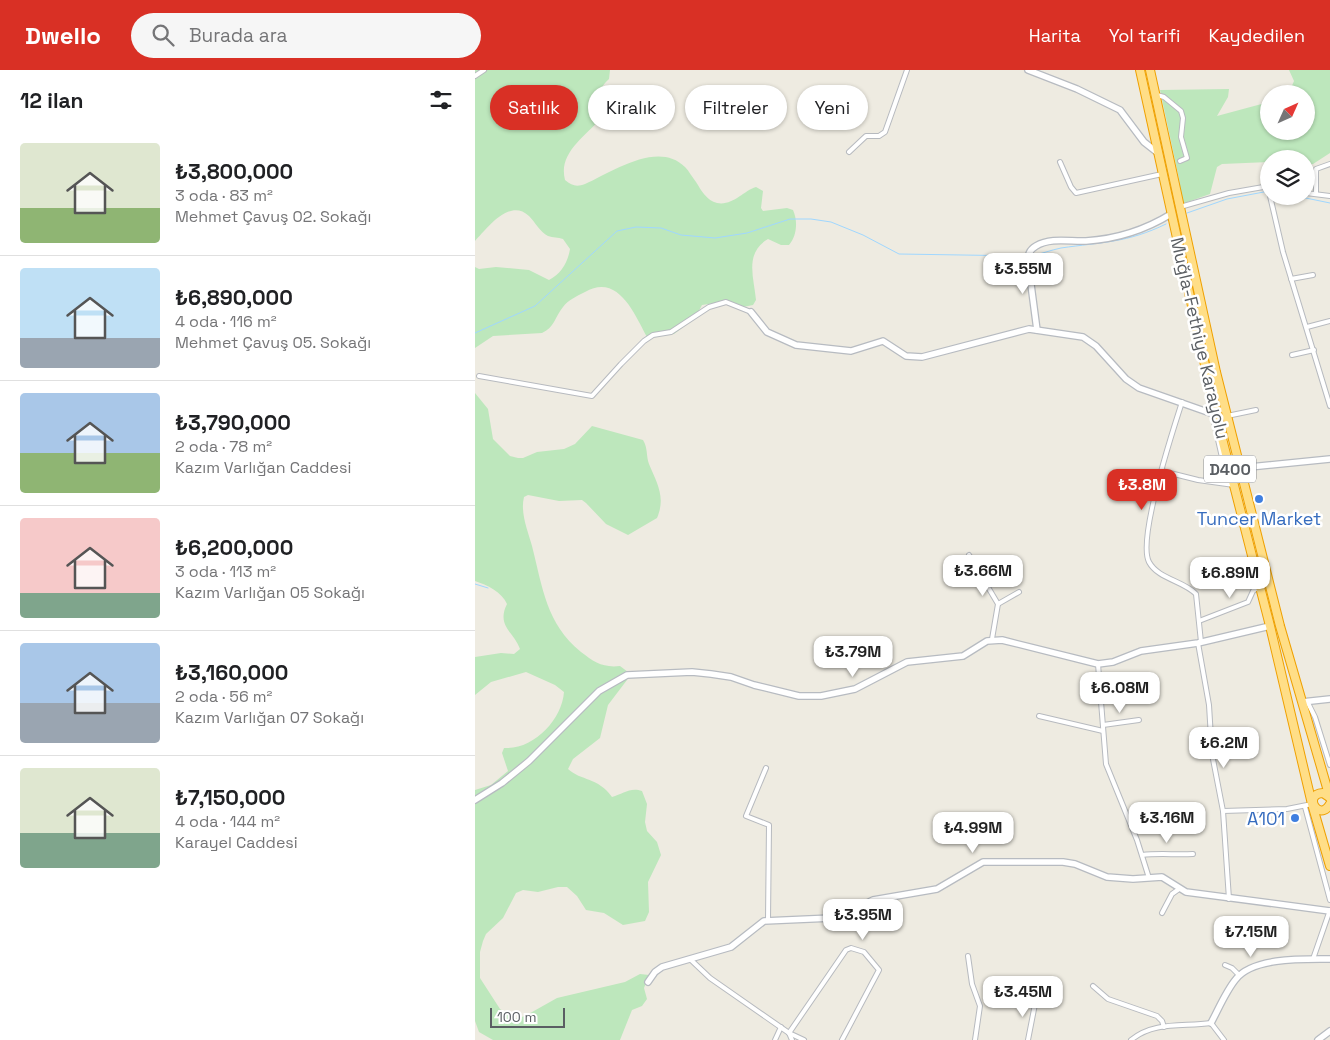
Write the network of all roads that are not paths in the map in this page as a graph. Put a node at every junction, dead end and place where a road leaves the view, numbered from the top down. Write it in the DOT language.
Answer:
graph roads {
  1 [pos="484,70"];
  2 [pos="907,70"];
  3 [pos="1028,70"];
  4 [pos="1140,70"];
  5 [pos="1150,70"];
  6 [pos="475,76"];
  7 [pos="1155,95"];
  8 [pos="849,152"];
  9 [pos="1158,153"];
  10 [pos="1181,161"];
  11 [pos="1060,162"];
  12 [pos="1330,164"];
  13 [pos="1162,174"];
  14 [pos="1260,188"];
  15 [pos="1316,194"];
  16 [pos="1330,196"];
  17 [pos="1272,205"];
  18 [pos="1180,207"];
  19 [pos="1171,214"];
  20 [pos="1313,275"];
  21 [pos="1291,279"];
  22 [pos="751,312"];
  23 [pos="1330,322"];
  24 [pos="1307,327"];
  25 [pos="1037,330"];
  26 [pos="1314,350"];
  27 [pos="1292,355"];
  28 [pos="479,376"];
  29 [pos="1182,402"];
  30 [pos="1330,406"];
  31 [pos="1256,410"];
  32 [pos="1214,414"];
  33 [pos="1227,416"];
  34 [pos="1330,459"];
  35 [pos="1240,468"];
  36 [pos="1162,471"];
  37 [pos="1231,484"];
  38 [pos="969,555"];
  39 [pos="1260,586"];
  40 [pos="1019,592"];
  41 [pos="998,604"];
  42 [pos="1199,621"];
  43 [pos="1270,626"];
  44 [pos="992,640"];
  45 [pos="1199,643"];
  46 [pos="1098,664"];
  47 [pos="1330,699"];
  48 [pos="1304,702"];
  49 [pos="1039,716"];
  50 [pos="1139,720"];
  51 [pos="1103,725"];
  52 [pos="1103,731"];
  53 [pos="1330,765"];
  54 [pos="766,768"];
  55 [pos="1330,798"];
  56 [pos="475,800"];
  57 [pos="1330,804"];
  58 [pos="1309,805"];
  59 [pos="1223,811"];
  60 [pos="1142,854"];
  61 [pos="1193,854"];
  62 [pos="1330,866"];
  63 [pos="1149,878"];
  64 [pos="1179,888"];
  65 [pos="1229,899"];
  66 [pos="1330,900"];
  67 [pos="1330,911"];
  68 [pos="1161,913"];
  69 [pos="768,920"];
  70 [pos="968,956"];
  71 [pos="1313,959"];
  72 [pos="1330,959"];
  73 [pos="690,960"];
  74 [pos="1225,965"];
  75 [pos="1239,975"];
  76 [pos="649,982"];
  77 [pos="1093,986"];
  78 [pos="1036,999"];
  79 [pos="1211,1023"];
  80 [pos="781,1027"];
  81 [pos="1164,1027"];
  82 [pos="1330,1031"];
  83 [pos="789,1033"];
  84 [pos="775,1040"];
  85 [pos="792,1040"];
  86 [pos="804,1040"];
  87 [pos="843,1040"];
  88 [pos="975,1040"];
  89 [pos="1028,1040"];
  90 [pos="1131,1040"];
  91 [pos="1224,1040"];
  92 [pos="1318,1040"];
  1 -- 6 [label="street"];
  2 -- 8 [label="street"];
  3 -- 9 [label="street"];
  4 -- 9 [label="highway, Muğla-Fethiye Karayolu / D400"];
  5 -- 7 [label="highway, Muğla-Fethiye Karayolu / D400"];
  7 -- 10 [label="street"];
  7 -- 18 [label="highway, Muğla-Fethiye Karayolu / D400"];
  9 -- 13 [label="highway, Muğla-Fethiye Karayolu / D400"];
  11 -- 13 [label="street"];
  12 -- 15 [label="street"];
  13 -- 19 [label="highway, Muğla-Fethiye Karayolu / D400"];
  14 -- 18 [label="street"];
  15 -- 16 [label="street"];
  17 -- 21 [label="street"];
  18 -- 33 [label="highway, Muğla-Fethiye Karayolu / D400"];
  19 -- 25 [label="street"];
  19 -- 32 [label="highway, Muğla-Fethiye Karayolu / D400"];
  20 -- 21 [label="street"];
  21 -- 24 [label="street"];
  22 -- 25 [label="street"];
  22 -- 28 [label="street"];
  23 -- 24 [label="street"];
  24 -- 26 [label="street"];
  25 -- 29 [label="street"];
  26 -- 27 [label="street"];
  26 -- 30 [label="street"];
  29 -- 32 [label="street"];
  29 -- 36 [label="street"];
  31 -- 33 [label="street"];
  32 -- 37 [label="highway, Muğla-Fethiye Karayolu / D400"];
  33 -- 35 [label="highway, Muğla-Fethiye Karayolu / D400"];
  34 -- 35 [label="street"];
  35 -- 48 [label="highway, Muğla-Fethiye Karayolu / D400"];
  36 -- 37 [label="street"];
  36 -- 42 [label="street"];
  37 -- 39 [label="highway, Muğla-Fethiye Karayolu / D400"];
  38 -- 41 [label="street"];
  39 -- 42 [label="street"];
  39 -- 43 [label="highway, Muğla-Fethiye Karayolu / D400"];
  40 -- 41 [label="street"];
  41 -- 44 [label="street"];
  42 -- 45 [label="street"];
  43 -- 45 [label="street"];
  43 -- 58 [label="highway, Muğla-Fethiye Karayolu / D400"];
  44 -- 46 [label="street"];
  44 -- 56 [label="street"];
  45 -- 46 [label="street"];
  45 -- 59 [label="street"];
  46 -- 51 [label="street"];
  47 -- 48 [label="street"];
  48 -- 53 [label="street"];
  48 -- 55 [label="highway, Muğla-Fethiye Karayolu / D400"];
  49 -- 52 [label="street"];
  50 -- 51 [label="street"];
  51 -- 52 [label="street"];
  52 -- 60 [label="street"];
  54 -- 69 [label="street"];
  55 -- 58 [label="highway"];
  57 -- 58 [label="highway"];
  58 -- 59 [label="street"];
  58 -- 62 [label="highway, Muğla-Fethiye Karayolu / D400"];
  58 -- 66 [label="street"];
  59 -- 65 [label="street"];
  60 -- 61 [label="street"];
  60 -- 63 [label="street"];
  63 -- 64 [label="street"];
  63 -- 69 [label="street"];
  64 -- 65 [label="street"];
  64 -- 68 [label="street"];
  65 -- 67 [label="street"];
  67 -- 71 [label="street"];
  69 -- 73 [label="street"];
  70 -- 88 [label="street"];
  71 -- 72 [label="street"];
  71 -- 75 [label="street"];
  73 -- 76 [label="street"];
  73 -- 80 [label="street"];
  74 -- 75 [label="street"];
  75 -- 79 [label="street"];
  77 -- 81 [label="street"];
  78 -- 89 [label="street"];
  79 -- 81 [label="street"];
  79 -- 91 [label="street"];
  80 -- 83 [label="street"];
  80 -- 84 [label="street"];
  81 -- 90 [label="street"];
  82 -- 92 [label="street"];
  83 -- 85 [label="street"];
  83 -- 86 [label="street"];
  83 -- 87 [label="street"];
}
